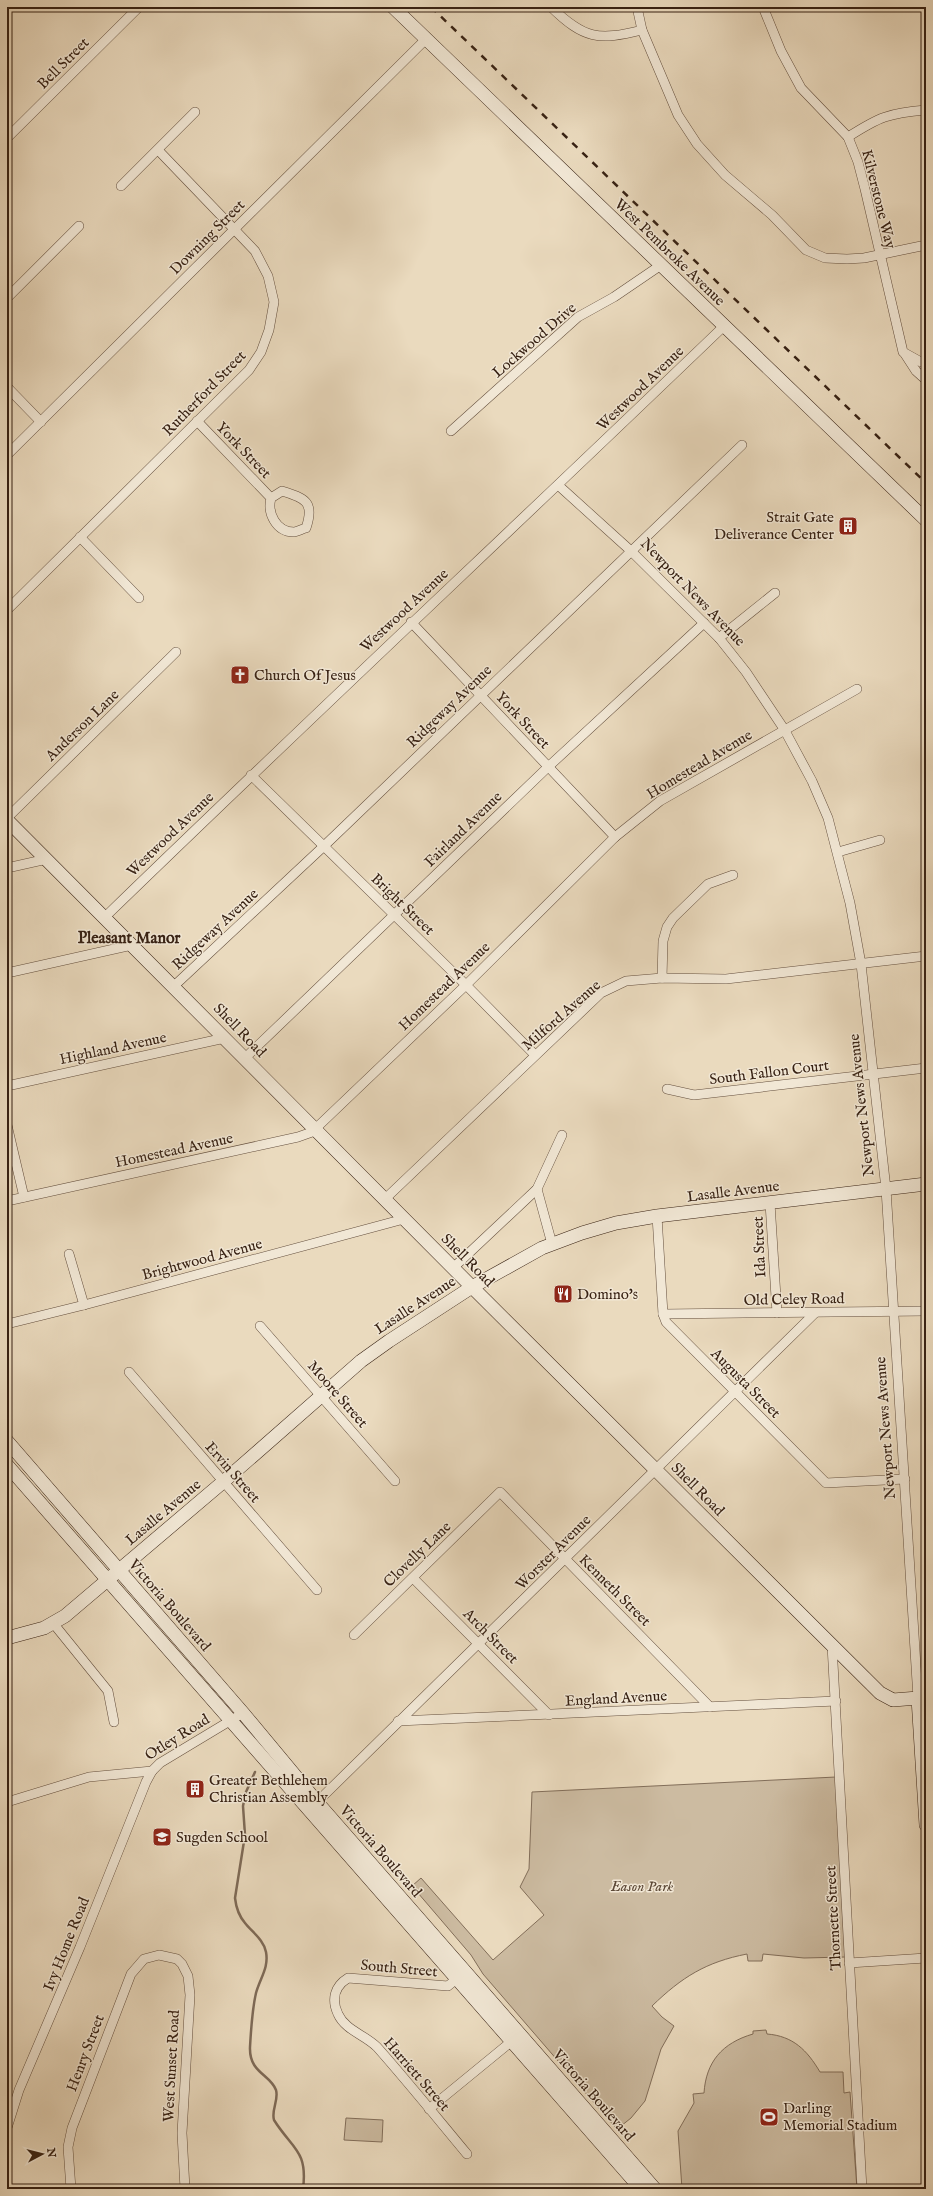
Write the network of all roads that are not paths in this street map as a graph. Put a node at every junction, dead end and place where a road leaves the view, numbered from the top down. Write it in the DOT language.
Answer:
graph roads {
  1 [pos="139,7"];
  2 [pos="393,7"];
  3 [pos="551,7"];
  4 [pos="637,7"];
  5 [pos="762,7"];
  6 [pos="642,30"];
  7 [pos="426,39"];
  8 [pos="926,110"];
  9 [pos="195,112"];
  10 [pos="848,137"];
  11 [pos="7,138"];
  12 [pos="158,150"];
  13 [pos="121,186"];
  14 [pos="78,226"];
  15 [pos="236,228"];
  16 [pos="926,245"];
  17 [pos="879,255"];
  18 [pos="661,265"];
  19 [pos="7,298"];
  20 [pos="724,326"];
  21 [pos="903,352"];
  22 [pos="926,362"];
  23 [pos="926,380"];
  24 [pos="7,387"];
  25 [pos="197,421"];
  26 [pos="41,422"];
  27 [pos="451,431"];
  28 [pos="742,445"];
  29 [pos="7,455"];
  30 [pos="558,485"];
  31 [pos="270,498"];
  32 [pos="926,520"];
  33 [pos="80,537"];
  34 [pos="632,551"];
  35 [pos="775,593"];
  36 [pos="139,598"];
  37 [pos="7,610"];
  38 [pos="411,622"];
  39 [pos="704,623"];
  40 [pos="719,638"];
  41 [pos="176,652"];
  42 [pos="856,690"];
  43 [pos="480,696"];
  44 [pos="784,729"];
  45 [pos="548,767"];
  46 [pos="251,775"];
  47 [pos="7,819"];
  48 [pos="615,837"];
  49 [pos="880,840"];
  50 [pos="324,846"];
  51 [pos="838,852"];
  52 [pos="47,859"];
  53 [pos="7,868"];
  54 [pos="733,875"];
  55 [pos="395,916"];
  56 [pos="105,917"];
  57 [pos="132,944"];
  58 [pos="926,956"];
  59 [pos="861,964"];
  60 [pos="7,973"];
  61 [pos="662,978"];
  62 [pos="466,985"];
  63 [pos="174,986"];
  64 [pos="225,1038"];
  65 [pos="535,1055"];
  66 [pos="245,1058"];
  67 [pos="926,1068"];
  68 [pos="874,1074"];
  69 [pos="7,1086"];
  70 [pos="667,1090"];
  71 [pos="7,1125"];
  72 [pos="316,1129"];
  73 [pos="562,1135"];
  74 [pos="926,1184"];
  75 [pos="537,1189"];
  76 [pos="886,1189"];
  77 [pos="24,1197"];
  78 [pos="385,1199"];
  79 [pos="7,1201"];
  80 [pos="770,1203"];
  81 [pos="657,1216"];
  82 [pos="404,1219"];
  83 [pos="552,1244"];
  84 [pos="69,1254"];
  85 [pos="453,1268"];
  86 [pos="472,1287"];
  87 [pos="84,1305"];
  88 [pos="894,1311"];
  89 [pos="926,1311"];
  90 [pos="777,1313"];
  91 [pos="814,1313"];
  92 [pos="663,1314"];
  93 [pos="7,1324"];
  94 [pos="260,1326"];
  95 [pos="128,1372"];
  96 [pos="735,1392"];
  97 [pos="320,1396"];
  98 [pos="7,1441"];
  99 [pos="7,1465"];
  100 [pos="656,1469"];
  101 [pos="905,1479"];
  102 [pos="395,1481"];
  103 [pos="223,1482"];
  104 [pos="500,1492"];
  105 [pos="565,1559"];
  106 [pos="118,1570"];
  107 [pos="413,1578"];
  108 [pos="107,1579"];
  109 [pos="317,1590"];
  110 [pos="53,1623"];
  111 [pos="354,1635"];
  112 [pos="7,1638"];
  113 [pos="479,1644"];
  114 [pos="832,1646"];
  115 [pos="922,1698"];
  116 [pos="836,1701"];
  117 [pos="710,1707"];
  118 [pos="243,1713"];
  119 [pos="549,1715"];
  120 [pos="229,1721"];
  121 [pos="398,1721"];
  122 [pos="114,1722"];
  123 [pos="152,1771"];
  124 [pos="7,1802"];
  125 [pos="313,1806"];
  126 [pos="926,1825"];
  127 [pos="165,1956"];
  128 [pos="926,1958"];
  129 [pos="849,1963"];
  130 [pos="461,1975"];
  131 [pos="348,1978"];
  132 [pos="512,2041"];
  133 [pos="430,2109"];
  134 [pos="7,2128"];
  135 [pos="467,2154"];
  136 [pos="70,2188"];
  137 [pos="185,2189"];
  138 [pos="641,2189"];
  139 [pos="655,2189"];
  140 [pos="862,2189"];
  1 -- 11 [label="street, Bell Street"];
  2 -- 7 [label="main road, West Pembroke Avenue"];
  3 -- 6 [label="street"];
  4 -- 6 [label="street"];
  5 -- 10 [label="street, Kilverstone Way"];
  6 -- 17 [label="street"];
  7 -- 15 [label="street, Downing Street"];
  7 -- 18 [label="main road, West Pembroke Avenue"];
  8 -- 10 [label="street"];
  9 -- 12 [label="street"];
  10 -- 17 [label="street, Kilverstone Way"];
  12 -- 13 [label="street"];
  12 -- 15 [label="street, Rutherford Street"];
  14 -- 19 [label="street"];
  15 -- 25 [label="street, Rutherford Street"];
  15 -- 26 [label="street, Downing Street"];
  16 -- 17 [label="street"];
  17 -- 21 [label="street, Kilverstone Way"];
  18 -- 20 [label="main road, West Pembroke Avenue"];
  18 -- 27 [label="street, Lockwood Drive"];
  20 -- 30 [label="street, Westwood Avenue"];
  20 -- 32 [label="main road, West Pembroke Avenue"];
  21 -- 22 [label="street"];
  21 -- 23 [label="street, Kilverstone Way"];
  24 -- 26 [label="street"];
  25 -- 31 [label="street, York Street"];
  25 -- 33 [label="street, Rutherford Street"];
  26 -- 29 [label="street, Downing Street"];
  28 -- 34 [label="street, Ridgeway Avenue"];
  30 -- 34 [label="street, Newport News Avenue"];
  30 -- 38 [label="street, Westwood Avenue"];
  31 -- 31 [label="street, York Street"];
  33 -- 36 [label="street"];
  33 -- 37 [label="street, Rutherford Street"];
  34 -- 39 [label="street, Newport News Avenue"];
  34 -- 43 [label="street, Ridgeway Avenue"];
  35 -- 40 [label="street"];
  38 -- 43 [label="street, York Street"];
  38 -- 46 [label="street, Westwood Avenue"];
  39 -- 40 [label="street, Newport News Avenue"];
  39 -- 45 [label="street, Fairland Avenue"];
  40 -- 44 [label="street, Newport News Avenue"];
  41 -- 47 [label="street, Anderson Lane"];
  42 -- 44 [label="street, Homestead Avenue"];
  43 -- 45 [label="street, York Street"];
  43 -- 50 [label="street, Ridgeway Avenue"];
  44 -- 48 [label="street, Homestead Avenue"];
  44 -- 51 [label="street, Newport News Avenue"];
  45 -- 48 [label="street, York Street"];
  45 -- 55 [label="street, Fairland Avenue"];
  46 -- 50 [label="street, Bright Street"];
  46 -- 56 [label="street, Westwood Avenue"];
  47 -- 52 [label="main road, Shell Road"];
  48 -- 62 [label="street, Homestead Avenue"];
  49 -- 51 [label="street"];
  50 -- 55 [label="street, Bright Street"];
  50 -- 63 [label="street, Ridgeway Avenue"];
  51 -- 59 [label="street, Newport News Avenue"];
  52 -- 53 [label="street"];
  52 -- 56 [label="main road, Shell Road"];
  54 -- 61 [label="street"];
  55 -- 62 [label="street, Bright Street"];
  55 -- 66 [label="street, Fairland Avenue"];
  56 -- 57 [label="main road, Shell Road"];
  57 -- 60 [label="street"];
  57 -- 63 [label="main road, Shell Road"];
  58 -- 59 [label="street, Milford Avenue"];
  59 -- 61 [label="street, Milford Avenue"];
  59 -- 68 [label="street, Newport News Avenue"];
  61 -- 65 [label="street, Milford Avenue"];
  62 -- 65 [label="street, Bright Street"];
  62 -- 72 [label="street, Homestead Avenue"];
  63 -- 64 [label="main road, Shell Road"];
  64 -- 66 [label="main road, Shell Road"];
  64 -- 69 [label="street, Highland Avenue"];
  65 -- 78 [label="street, Milford Avenue"];
  66 -- 72 [label="main road, Shell Road"];
  67 -- 68 [label="street, South Fallon Court"];
  68 -- 70 [label="street, South Fallon Court"];
  68 -- 76 [label="street, Newport News Avenue"];
  71 -- 77 [label="street"];
  72 -- 77 [label="street, Homestead Avenue"];
  72 -- 78 [label="main road, Shell Road"];
  73 -- 75 [label="street"];
  74 -- 76 [label="main road, Lasalle Avenue"];
  75 -- 83 [label="street"];
  75 -- 85 [label="street"];
  76 -- 80 [label="main road, Lasalle Avenue"];
  76 -- 88 [label="street, Newport News Avenue"];
  77 -- 79 [label="street, Homestead Avenue"];
  78 -- 82 [label="main road, Shell Road"];
  80 -- 81 [label="main road, Lasalle Avenue"];
  80 -- 90 [label="street, Ida Street"];
  81 -- 83 [label="main road, Lasalle Avenue"];
  81 -- 92 [label="street"];
  82 -- 85 [label="main road, Shell Road"];
  82 -- 87 [label="street, Brightwood Avenue"];
  83 -- 86 [label="main road, Lasalle Avenue"];
  84 -- 87 [label="street"];
  85 -- 86 [label="main road, Shell Road"];
  86 -- 97 [label="main road, Lasalle Avenue"];
  86 -- 100 [label="main road, Shell Road"];
  87 -- 93 [label="street, Brightwood Avenue"];
  88 -- 89 [label="street, Old Celey Road"];
  88 -- 91 [label="street, Old Celey Road"];
  88 -- 101 [label="street, Newport News Avenue"];
  90 -- 91 [label="street, Old Celey Road"];
  90 -- 92 [label="street, Old Celey Road"];
  91 -- 96 [label="street, Worster Avenue"];
  92 -- 96 [label="street, Augusta Street"];
  94 -- 97 [label="street, Moore Street"];
  95 -- 103 [label="street, Ervin Street"];
  96 -- 100 [label="street, Worster Avenue"];
  96 -- 101 [label="street, Augusta Street"];
  97 -- 102 [label="street, Moore Street"];
  97 -- 103 [label="main road, Lasalle Avenue"];
  98 -- 106 [label="main road, Victoria Boulevard"];
  99 -- 108 [label="main road, Victoria Boulevard"];
  100 -- 105 [label="street, Worster Avenue"];
  100 -- 114 [label="main road, Shell Road"];
  101 -- 115 [label="street, Newport News Avenue"];
  103 -- 106 [label="main road, Lasalle Avenue"];
  103 -- 109 [label="street, Ervin Street"];
  104 -- 105 [label="street, Kenneth Street"];
  104 -- 107 [label="street, Clovelly Lane"];
  105 -- 113 [label="street, Worster Avenue"];
  105 -- 117 [label="street, Kenneth Street"];
  106 -- 108 [label="main road, Lasalle Avenue"];
  106 -- 118 [label="main road, Victoria Boulevard"];
  107 -- 111 [label="street, Clovelly Lane"];
  107 -- 113 [label="street, Arch Street"];
  108 -- 110 [label="main road, Lasalle Avenue"];
  108 -- 120 [label="main road, Victoria Boulevard"];
  110 -- 112 [label="main road, Lasalle Avenue"];
  110 -- 122 [label="street"];
  113 -- 119 [label="street, Arch Street"];
  113 -- 121 [label="street, Worster Avenue"];
  114 -- 115 [label="main road, Shell Road"];
  114 -- 116 [label="street, Thornette Street"];
  115 -- 126 [label="main road, Newport News Avenue"];
  116 -- 117 [label="street, England Avenue"];
  116 -- 129 [label="street, Thornette Street"];
  117 -- 119 [label="street, England Avenue"];
  118 -- 120 [label="street, Otley Road"];
  118 -- 125 [label="main road, Victoria Boulevard"];
  119 -- 121 [label="street, England Avenue"];
  120 -- 123 [label="street, Otley Road"];
  120 -- 125 [label="main road, Victoria Boulevard"];
  121 -- 125 [label="street, Worster Avenue"];
  123 -- 124 [label="street, Otley Road"];
  123 -- 134 [label="street, Ivy Home Road"];
  125 -- 130 [label="main road, Victoria Boulevard"];
  127 -- 136 [label="street, Henry Street"];
  127 -- 137 [label="street, West Sunset Road"];
  128 -- 129 [label="street"];
  129 -- 140 [label="street, Thornette Street"];
  130 -- 131 [label="street, South Street"];
  130 -- 132 [label="main road, Victoria Boulevard"];
  130 -- 139 [label="main road, Victoria Boulevard"];
  131 -- 133 [label="street, Harriett Street"];
  132 -- 133 [label="street"];
  132 -- 138 [label="main road, Victoria Boulevard"];
  133 -- 135 [label="street, Harriett Street"];
}
